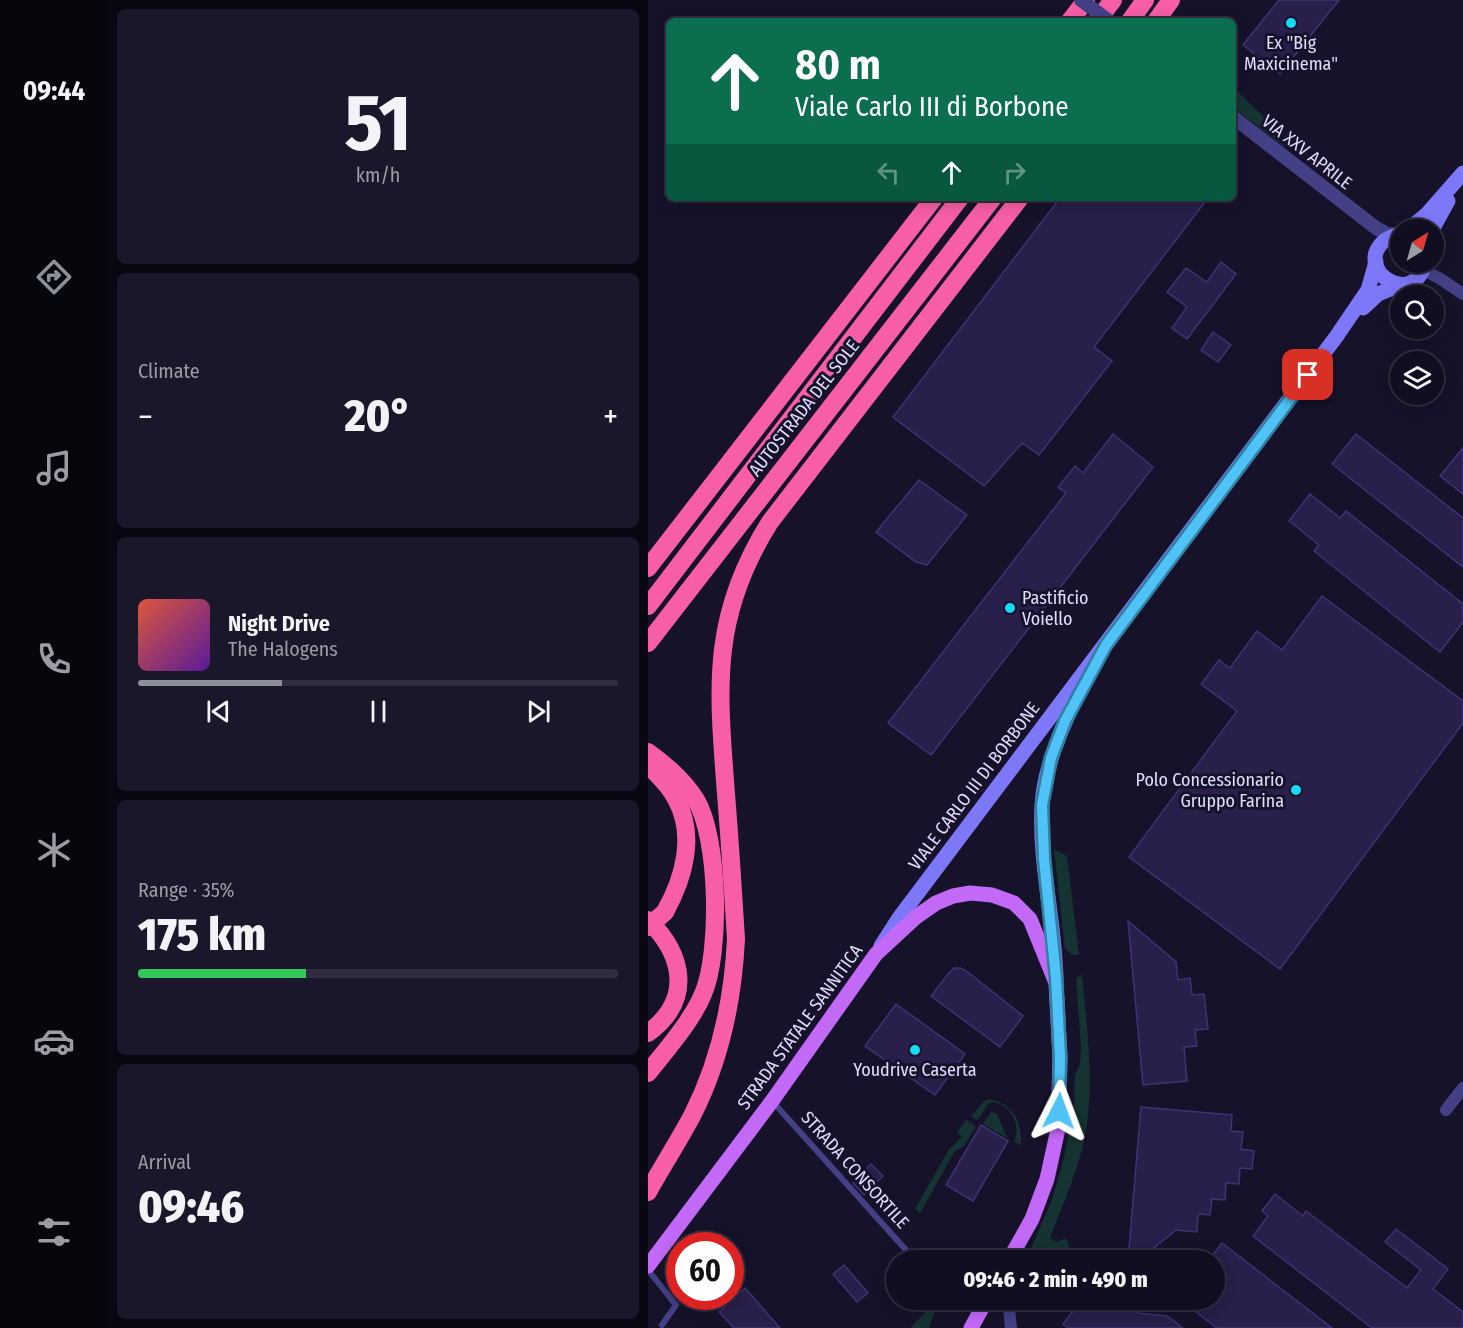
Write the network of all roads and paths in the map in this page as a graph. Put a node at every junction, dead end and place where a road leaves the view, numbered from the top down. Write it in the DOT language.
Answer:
graph roads {
  1 [pos="1082,0"];
  2 [pos="1086,0"];
  3 [pos="1113,0"];
  4 [pos="1145,0"];
  5 [pos="1171,0"];
  6 [pos="1073,18"];
  7 [pos="1099,18"];
  8 [pos="1105,18"];
  9 [pos="1132,18"];
  10 [pos="1158,18"];
  11 [pos="1236,119"];
  12 [pos="1463,173"];
  13 [pos="1463,178"];
  14 [pos="932,201"];
  15 [pos="958,201"];
  16 [pos="991,201"];
  17 [pos="1018,201"];
  18 [pos="1359,215"];
  19 [pos="1420,219"];
  20 [pos="1439,219"];
  21 [pos="1390,232"];
  22 [pos="1390,239"];
  23 [pos="1376,259"];
  24 [pos="1419,273"];
  25 [pos="1434,273"];
  26 [pos="1400,285"];
  27 [pos="1390,289"];
  28 [pos="1460,290"];
  29 [pos="1336,337"];
  30 [pos="648,568"];
  31 [pos="648,606"];
  32 [pos="648,643"];
  33 [pos="1106,645"];
  34 [pos="648,752"];
  35 [pos="648,765"];
  36 [pos="648,920"];
  37 [pos="648,927"];
  38 [pos="876,954"];
  39 [pos="1056,983"];
  40 [pos="648,1033"];
  41 [pos="648,1073"];
  42 [pos="1463,1088"];
  43 [pos="772,1101"];
  44 [pos="1446,1110"];
  45 [pos="648,1192"];
  46 [pos="906,1250"];
  47 [pos="1015,1250"];
  48 [pos="648,1268"];
  49 [pos="981,1310"];
  50 [pos="1009,1310"];
  51 [pos="662,1325"];
  52 [pos="971,1328"];
  53 [pos="1011,1328"];
  1 -- 8 [label="street, bridge"];
  2 -- 6 [label="highway"];
  3 -- 7 [label="highway"];
  4 -- 9 [label="highway"];
  5 -- 10 [label="highway"];
  11 -- 18 [label="street, VIA XXV APRILE"];
  12 -- 19 [label="main road, VIALE CARLO III DI BORBONE"];
  13 -- 20 [label="main road"];
  14 -- 30 [label="highway"];
  15 -- 31 [label="highway, AUTOSTRADA DEL SOLE"];
  16 -- 32 [label="highway, AUTOSTRADA DEL SOLE"];
  17 -- 45 [label="highway"];
  18 -- 21 [label="street, VIA XXV APRILE"];
  18 -- 23 [label="street, VIA XXV APRILE"];
  22 -- 23 [label="main road, VIALE CARLO III DI BORBONE"];
  23 -- 26 [label="main road"];
  23 -- 29 [label="main road, VIALE CARLO III DI BORBONE"];
  24 -- 26 [label="main road, VIALE CARLO III DI BORBONE"];
  25 -- 28 [label="street"];
  27 -- 29 [label="main road, VIALE CARLO III DI BORBONE"];
  29 -- 33 [label="main road, VIALE CARLO III DI BORBONE"];
  33 -- 38 [label="main road, VIALE CARLO III DI BORBONE"];
  33 -- 39 [label="main road, VIALE CARLO III DI BORBONE"];
  34 -- 41 [label="highway"];
  35 -- 37 [label="highway, bridge"];
  36 -- 40 [label="highway"];
  38 -- 39 [label="main road, STRADA STATALE SANNITICA"];
  38 -- 43 [label="main road, STRADA STATALE SANNITICA"];
  39 -- 47 [label="main road, STRADA STATALE SANNITICA"];
  42 -- 44 [label="street"];
  43 -- 46 [label="lane, STRADA CONSORTILE"];
  43 -- 48 [label="main road, STRADA STATALE SANNITICA"];
  48 -- 51 [label="lane"];
  49 -- 52 [label="main road"];
  50 -- 53 [label="street"];
}
